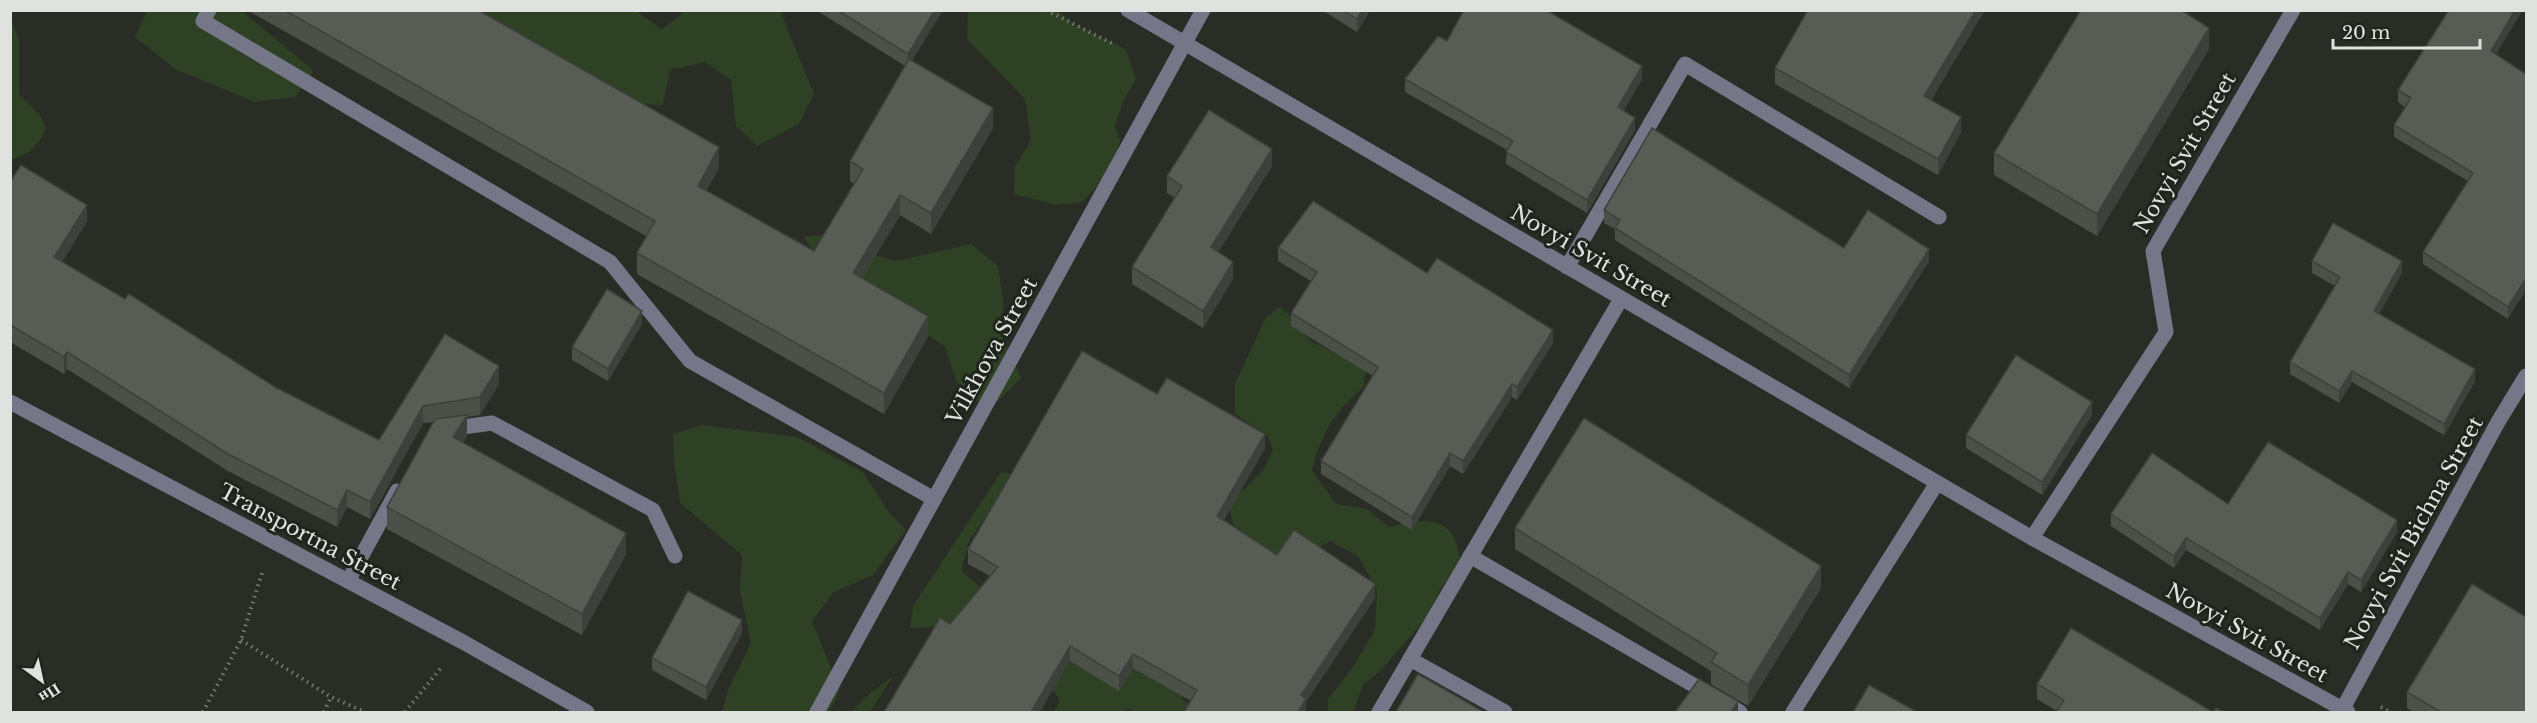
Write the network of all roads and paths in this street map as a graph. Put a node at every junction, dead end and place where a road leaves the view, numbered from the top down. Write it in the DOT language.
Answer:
graph roads {
  1 [pos="209,10"];
  2 [pos="1046,10"];
  3 [pos="1128,10"];
  4 [pos="1203,10"];
  5 [pos="2293,10"];
  6 [pos="1185,43"];
  7 [pos="1118,46"];
  8 [pos="1939,217"];
  9 [pos="1567,267"];
  10 [pos="1621,298"];
  11 [pos="2526,376"];
  12 [pos="10,402"];
  13 [pos="429,431"];
  14 [pos="402,481"];
  15 [pos="1937,483"];
  16 [pos="934,499"];
  17 [pos="2032,538"];
  18 [pos="273,541"];
  19 [pos="675,556"];
  20 [pos="1470,556"];
  21 [pos="348,581"];
  22 [pos="241,640"];
  23 [pos="463,642"];
  24 [pos="1410,659"];
  25 [pos="331,697"];
  26 [pos="2344,711"];
  27 [pos="203,712"];
  28 [pos="324,712"];
  29 [pos="364,712"];
  30 [pos="405,712"];
  31 [pos="586,712"];
  32 [pos="817,712"];
  33 [pos="1379,712"];
  34 [pos="1505,712"];
  35 [pos="1740,712"];
  36 [pos="1793,712"];
  1 -- 16 [label="street"];
  2 -- 7 [label="path"];
  3 -- 6 [label="street, Novyi Svit Street"];
  4 -- 6 [label="street, Vilkhova Street"];
  5 -- 17 [label="street, Novyi Svit Street"];
  6 -- 9 [label="street, Novyi Svit Street"];
  6 -- 16 [label="street, Vilkhova Street"];
  8 -- 9 [label="street"];
  9 -- 10 [label="street, Novyi Svit Street"];
  10 -- 15 [label="street, Novyi Svit Street"];
  10 -- 20 [label="street"];
  11 -- 26 [label="street, Novyi Svit Bichna Street"];
  12 -- 18 [label="street, Transportna Street"];
  13 -- 19 [label="street"];
  14 -- 21 [label="street"];
  15 -- 17 [label="street, Novyi Svit Street"];
  15 -- 36 [label="street"];
  16 -- 32 [label="street, Vilkhova Street"];
  17 -- 26 [label="street, Novyi Svit Street"];
  18 -- 21 [label="street, Transportna Street"];
  18 -- 22 [label="path"];
  20 -- 24 [label="street"];
  20 -- 35 [label="street"];
  21 -- 23 [label="street, Transportna Street"];
  22 -- 25 [label="path"];
  22 -- 27 [label="path"];
  23 -- 30 [label="path"];
  23 -- 31 [label="street, Transportna Street"];
  24 -- 33 [label="street"];
  24 -- 34 [label="street"];
  25 -- 28 [label="path"];
  25 -- 29 [label="path"];
}
